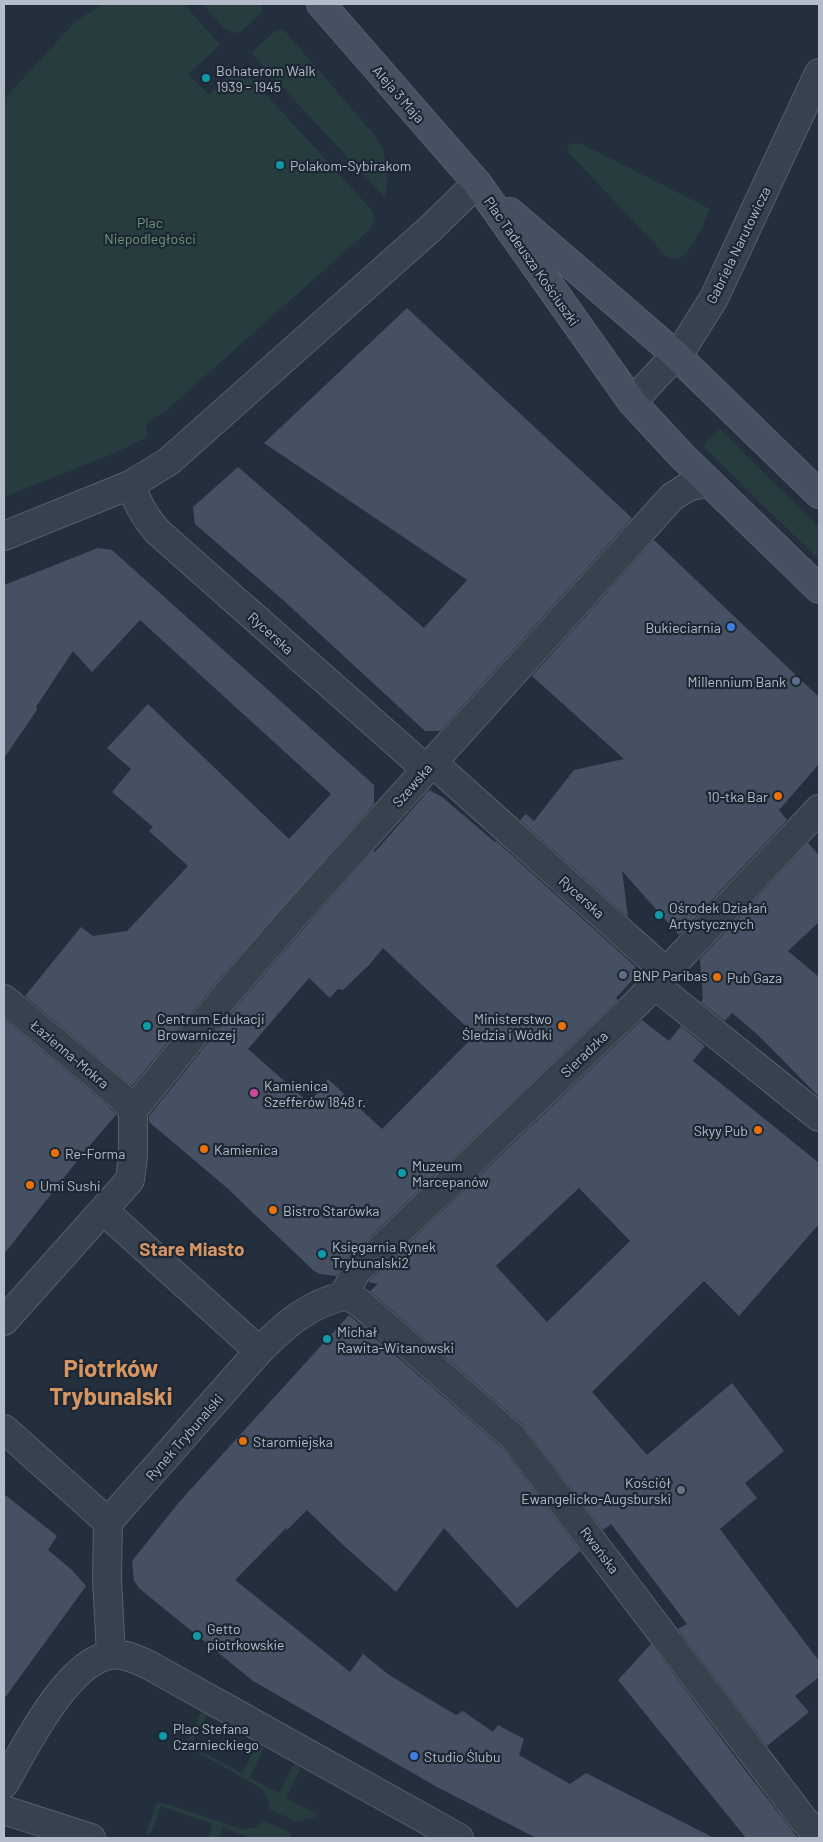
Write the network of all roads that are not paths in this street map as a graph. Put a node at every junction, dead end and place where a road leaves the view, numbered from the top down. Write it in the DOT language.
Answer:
graph roads {
  1 [pos="321,4"];
  2 [pos="819,73"];
  3 [pos="477,183"];
  4 [pos="676,354"];
  5 [pos="632,402"];
  6 [pos="709,482"];
  7 [pos="130,485"];
  8 [pos="819,494"];
  9 [pos="4,536"];
  10 [pos="819,589"];
  11 [pos="429,766"];
  12 [pos="819,809"];
  13 [pos="660,978"];
  14 [pos="4,999"];
  15 [pos="133,1110"];
  16 [pos="819,1118"];
  17 [pos="104,1211"];
  18 [pos="347,1295"];
  19 [pos="4,1321"];
  20 [pos="259,1351"];
  21 [pos="4,1429"];
  22 [pos="108,1522"];
  23 [pos="111,1655"];
  24 [pos="4,1784"];
  25 [pos="4,1810"];
  26 [pos="819,1836"];
  27 [pos="91,1838"];
  28 [pos="459,1838"];
  1 -- 3 [label="street, Aleja 3 Maja"];
  2 -- 4 [label="street, Gabriela Narutowicza"];
  3 -- 4 [label="street, Plac Tadeusza Kościuszki"];
  3 -- 5 [label="street, Plac Tadeusza Kościuszki"];
  3 -- 7 [label="street"];
  4 -- 5 [label="street, Gabriela Narutowicza"];
  4 -- 8 [label="street, Plac Tadeusza Kościuszki"];
  5 -- 6 [label="street, Plac Tadeusza Kościuszki"];
  6 -- 10 [label="street, Plac Tadeusza Kościuszki"];
  6 -- 11 [label="street, Szewska"];
  7 -- 9 [label="street"];
  7 -- 11 [label="street, Rycerska"];
  11 -- 13 [label="street, Rycerska"];
  11 -- 15 [label="street, Szewska"];
  12 -- 13 [label="street, Sieradzka"];
  13 -- 16 [label="street, Rycerska"];
  13 -- 18 [label="street, Sieradzka"];
  14 -- 15 [label="street, Łazienna-Mokra"];
  15 -- 17 [label="street"];
  17 -- 19 [label="street"];
  17 -- 20 [label="street"];
  18 -- 20 [label="street, Rynek Trybunalski"];
  18 -- 26 [label="street, Rwańska"];
  20 -- 22 [label="street, Rynek Trybunalski"];
  21 -- 22 [label="street"];
  22 -- 23 [label="street"];
  23 -- 24 [label="street"];
  23 -- 28 [label="street"];
  25 -- 27 [label="street"];
}
